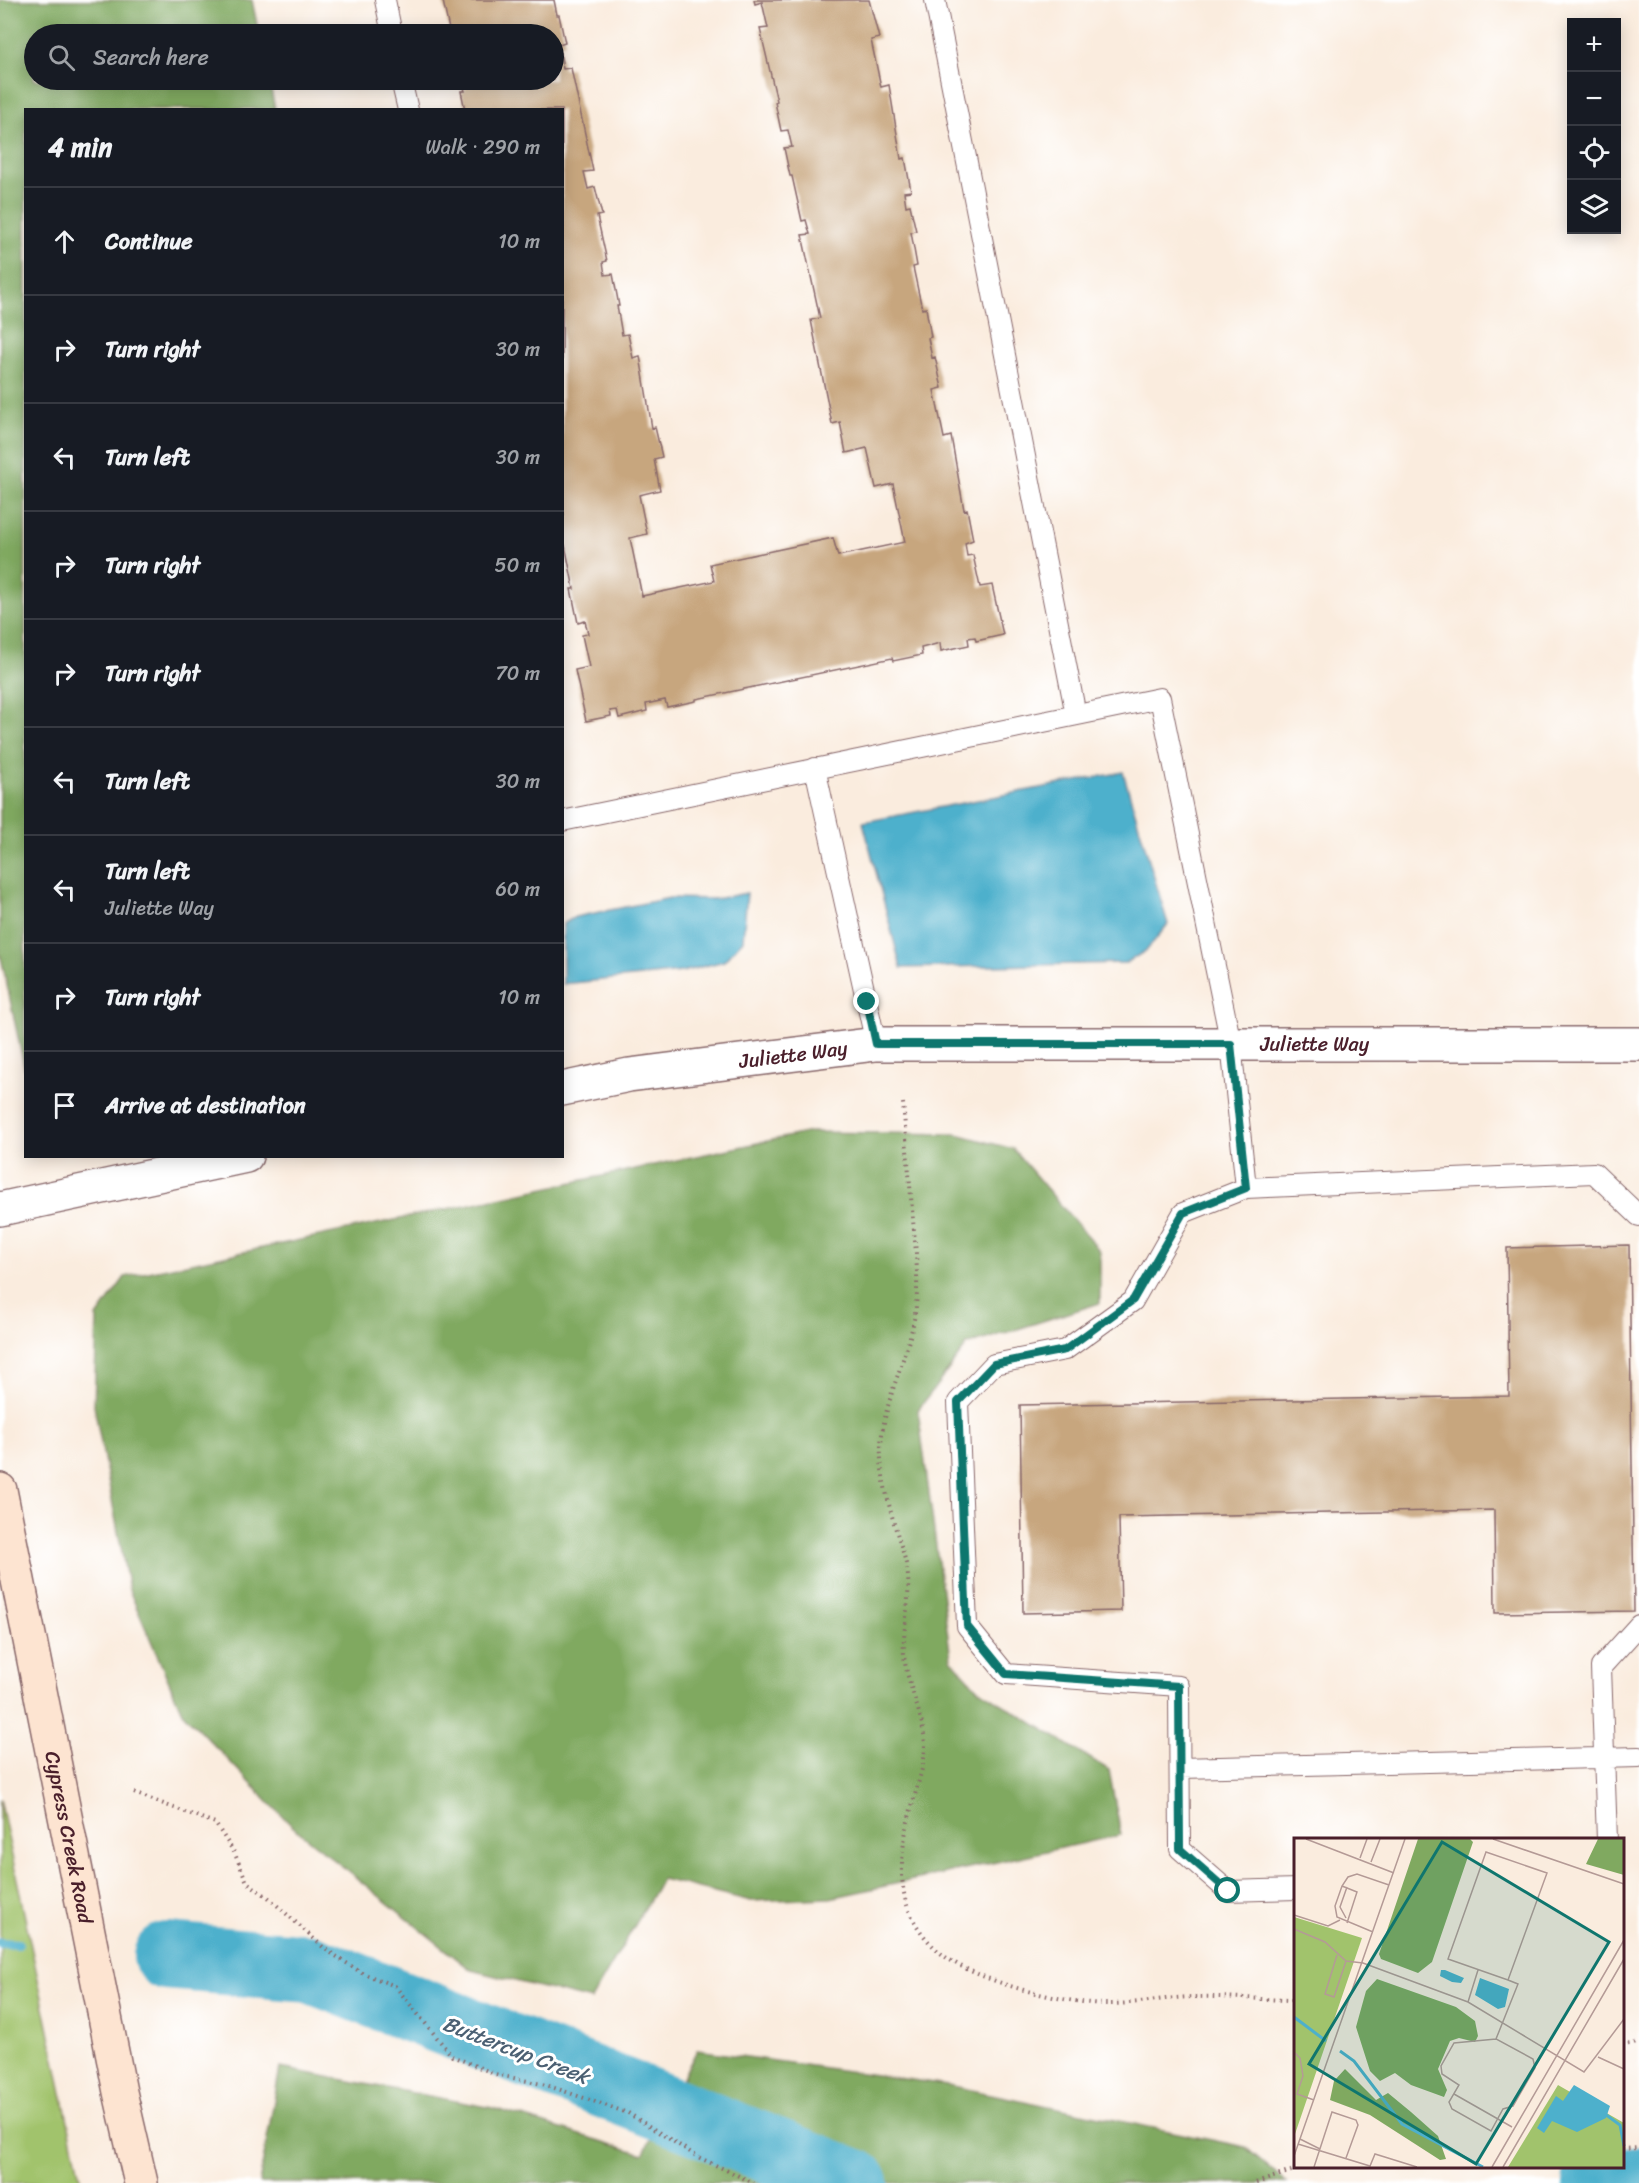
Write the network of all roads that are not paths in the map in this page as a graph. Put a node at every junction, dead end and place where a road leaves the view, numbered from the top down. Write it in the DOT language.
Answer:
graph roads {
  1 [pos="386,0"];
  2 [pos="936,0"];
  3 [pos="390,24"];
  4 [pos="403,90"];
  5 [pos="408,108"];
  6 [pos="1076,715"];
  7 [pos="814,768"];
  8 [pos="564,820"];
  9 [pos="876,1044"];
  10 [pos="1231,1044"];
  11 [pos="1639,1044"];
  12 [pos="564,1089"];
  13 [pos="237,1158"];
  14 [pos="1246,1188"];
  15 [pos="0,1209"];
  16 [pos="1639,1216"];
  17 [pos="0,1490"];
  18 [pos="1639,1625"];
  19 [pos="1604,1757"];
  20 [pos="1639,1757"];
  21 [pos="1180,1767"];
  22 [pos="1607,1838"];
  23 [pos="1294,1889"];
  24 [pos="141,2183"];
  1 -- 3 [label="lane"];
  2 -- 6 [label="lane"];
  4 -- 5 [label="lane"];
  6 -- 7 [label="lane"];
  6 -- 10 [label="lane"];
  7 -- 8 [label="lane"];
  7 -- 9 [label="lane"];
  9 -- 10 [label="street, Juliette Way"];
  9 -- 12 [label="street, Juliette Way"];
  10 -- 11 [label="street, Juliette Way"];
  10 -- 14 [label="lane"];
  13 -- 15 [label="street"];
  14 -- 16 [label="lane"];
  14 -- 21 [label="lane"];
  17 -- 24 [label="main road, Cypress Creek Road"];
  18 -- 19 [label="lane"];
  19 -- 20 [label="lane"];
  19 -- 21 [label="lane"];
  19 -- 22 [label="lane"];
  21 -- 23 [label="lane"];
}
